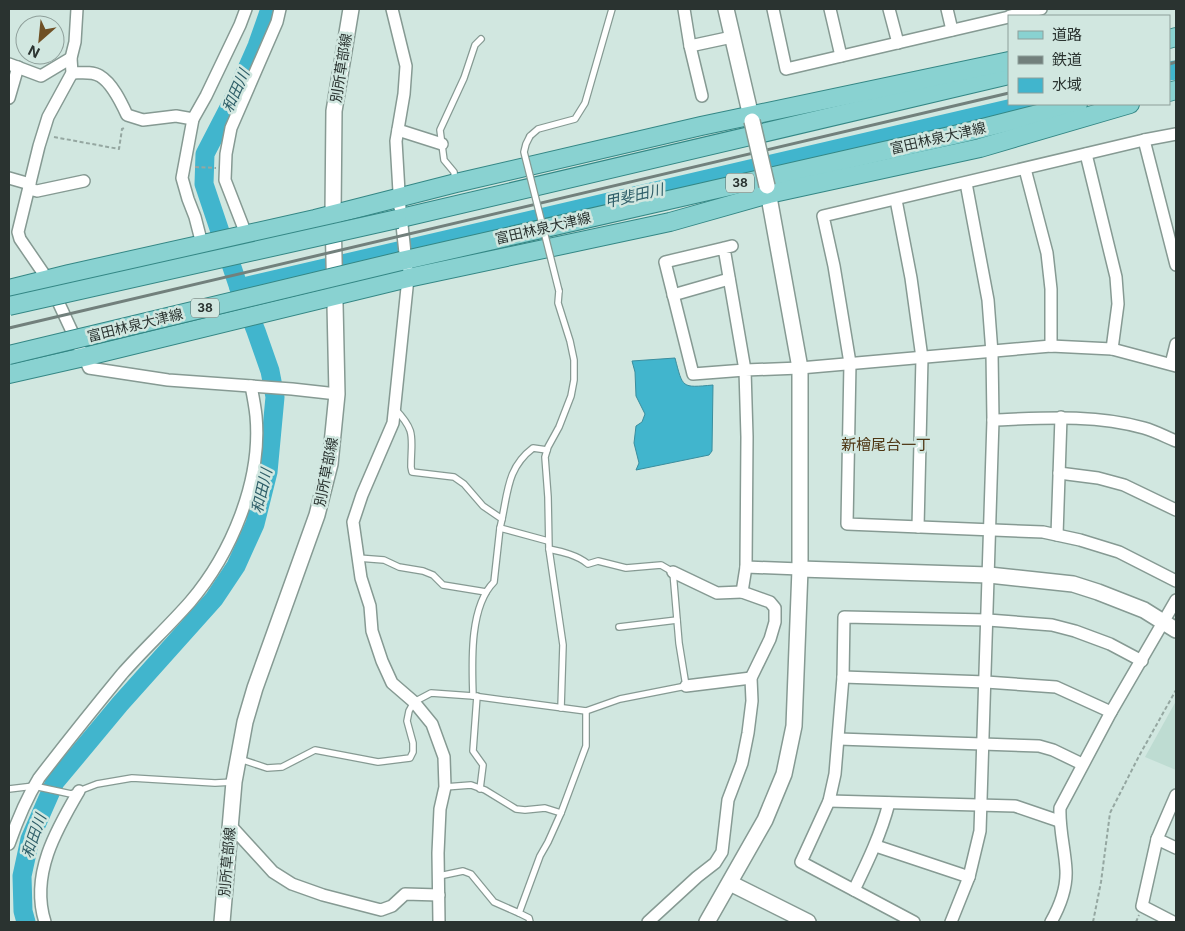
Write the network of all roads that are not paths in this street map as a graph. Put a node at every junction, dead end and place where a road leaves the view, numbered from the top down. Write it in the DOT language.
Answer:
graph roads {
  1 [pos="77,9"];
  2 [pos="246,9"];
  3 [pos="280,9"];
  4 [pos="351,9"];
  5 [pos="392,9"];
  6 [pos="402,9"];
  7 [pos="612,9"];
  8 [pos="684,9"];
  9 [pos="726,9"];
  10 [pos="772,9"];
  11 [pos="830,9"];
  12 [pos="889,9"];
  13 [pos="947,9"];
  14 [pos="1041,9"];
  15 [pos="1017,15"];
  16 [pos="1008,17"];
  17 [pos="394,21"];
  18 [pos="952,30"];
  19 [pos="732,37"];
  20 [pos="481,39"];
  21 [pos="898,43"];
  22 [pos="690,46"];
  23 [pos="841,56"];
  24 [pos="71,58"];
  25 [pos="1008,61"];
  26 [pos="13,66"];
  27 [pos="72,73"];
  28 [pos="1008,76"];
  29 [pos="702,96"];
  30 [pos="9,98"];
  31 [pos="1074,105"];
  32 [pos="1127,105"];
  33 [pos="751,118"];
  34 [pos="192,119"];
  35 [pos="398,130"];
  36 [pos="1176,134"];
  37 [pos="1144,140"];
  38 [pos="442,144"];
  39 [pos="1086,154"];
  40 [pos="1025,169"];
  41 [pos="9,178"];
  42 [pos="84,181"];
  43 [pos="456,183"];
  44 [pos="966,183"];
  45 [pos="29,186"];
  46 [pos="768,190"];
  47 [pos="896,200"];
  48 [pos="399,213"];
  49 [pos="333,214"];
  50 [pos="243,235"];
  51 [pos="203,244"];
  52 [pos="405,265"];
  53 [pos="1176,265"];
  54 [pos="729,279"];
  55 [pos="48,280"];
  56 [pos="9,289"];
  57 [pos="673,295"];
  58 [pos="335,296"];
  59 [pos="9,306"];
  60 [pos="1176,344"];
  61 [pos="1051,346"];
  62 [pos="1112,349"];
  63 [pos="992,353"];
  64 [pos="9,355"];
  65 [pos="84,357"];
  66 [pos="922,358"];
  67 [pos="850,363"];
  68 [pos="1174,365"];
  69 [pos="800,368"];
  70 [pos="744,370"];
  71 [pos="9,374"];
  72 [pos="253,387"];
  73 [pos="337,394"];
  74 [pos="394,408"];
  75 [pos="1061,417"];
  76 [pos="993,420"];
  77 [pos="1176,441"];
  78 [pos="547,450"];
  79 [pos="1059,473"];
  80 [pos="1176,510"];
  81 [pos="502,519"];
  82 [pos="918,527"];
  83 [pos="500,528"];
  84 [pos="990,530"];
  85 [pos="1057,535"];
  86 [pos="548,541"];
  87 [pos="549,549"];
  88 [pos="358,558"];
  89 [pos="746,567"];
  90 [pos="800,569"];
  91 [pos="674,572"];
  92 [pos="989,575"];
  93 [pos="1176,581"];
  94 [pos="486,592"];
  95 [pos="742,592"];
  96 [pos="1176,600"];
  97 [pos="677,620"];
  98 [pos="988,620"];
  99 [pos="1170,626"];
  100 [pos="619,627"];
  101 [pos="1142,661"];
  102 [pos="843,677"];
  103 [pos="751,678"];
  104 [pos="986,682"];
  105 [pos="686,686"];
  106 [pos="475,696"];
  107 [pos="414,702"];
  108 [pos="561,708"];
  109 [pos="586,711"];
  110 [pos="1111,712"];
  111 [pos="839,739"];
  112 [pos="982,744"];
  113 [pos="238,759"];
  114 [pos="1082,764"];
  115 [pos="234,782"];
  116 [pos="35,787"];
  117 [pos="445,787"];
  118 [pos="9,789"];
  119 [pos="480,789"];
  120 [pos="75,793"];
  121 [pos="1176,794"];
  122 [pos="829,801"];
  123 [pos="890,803"];
  124 [pos="981,806"];
  125 [pos="561,813"];
  126 [pos="1059,821"];
  127 [pos="231,826"];
  128 [pos="1157,839"];
  129 [pos="9,844"];
  130 [pos="876,846"];
  131 [pos="1176,848"];
  132 [pos="439,876"];
  133 [pos="969,877"];
  134 [pos="730,883"];
  135 [pos="854,890"];
  136 [pos="440,895"];
  137 [pos="519,913"];
  138 [pos="45,922"];
  139 [pos="222,922"];
  140 [pos="440,922"];
  141 [pos="530,922"];
  142 [pos="648,922"];
  143 [pos="707,922"];
  144 [pos="808,922"];
  145 [pos="914,922"];
  146 [pos="951,922"];
  147 [pos="1051,922"];
  148 [pos="1172,922"];
  1 -- 24 [label="street"];
  2 -- 34 [label="street"];
  3 -- 50 [label="street"];
  4 -- 49 [label="street, 別所草部線"];
  5 -- 17 [label="street"];
  6 -- 17 [label="street"];
  7 -- 78 [label="lane, bridge"];
  8 -- 22 [label="street"];
  9 -- 19 [label="street"];
  10 -- 23 [label="street"];
  11 -- 23 [label="street"];
  12 -- 21 [label="street"];
  13 -- 18 [label="street"];
  14 -- 15 [label="street"];
  16 -- 18 [label="street"];
  17 -- 35 [label="street"];
  18 -- 21 [label="street"];
  19 -- 22 [label="street"];
  19 -- 33 [label="street"];
  20 -- 38 [label="lane"];
  21 -- 23 [label="street"];
  22 -- 29 [label="street"];
  24 -- 26 [label="street"];
  24 -- 27 [label="street"];
  25 -- 33 [label="main road"];
  26 -- 30 [label="street"];
  27 -- 34 [label="street"];
  27 -- 45 [label="street"];
  28 -- 48 [label="main road"];
  31 -- 52 [label="main road, 富田林泉大津線 / 38"];
  32 -- 46 [label="main road"];
  33 -- 43 [label="main road"];
  33 -- 46 [label="street, bridge"];
  34 -- 51 [label="street"];
  35 -- 38 [label="street"];
  35 -- 48 [label="street"];
  36 -- 37 [label="street"];
  37 -- 39 [label="street"];
  37 -- 53 [label="street"];
  38 -- 43 [label="lane"];
  39 -- 40 [label="street"];
  39 -- 62 [label="street"];
  40 -- 44 [label="street"];
  40 -- 61 [label="street"];
  41 -- 45 [label="street"];
  42 -- 45 [label="street"];
  43 -- 48 [label="main road"];
  44 -- 47 [label="street"];
  44 -- 63 [label="street"];
  45 -- 55 [label="street"];
  46 -- 52 [label="main road"];
  46 -- 69 [label="street"];
  47 -- 66 [label="street"];
  47 -- 67 [label="street"];
  48 -- 49 [label="main road"];
  48 -- 52 [label="street"];
  48 -- 59 [label="main road, bridge"];
  49 -- 50 [label="main road"];
  49 -- 58 [label="street, 別所草部線"];
  50 -- 51 [label="main road"];
  51 -- 55 [label="main road"];
  52 -- 58 [label="main road"];
  52 -- 64 [label="main road, 富田林泉大津線 / 38, bridge"];
  52 -- 74 [label="street"];
  54 -- 57 [label="street"];
  54 -- 57 [label="street"];
  54 -- 70 [label="street"];
  55 -- 56 [label="main road"];
  55 -- 65 [label="street"];
  57 -- 70 [label="street"];
  58 -- 65 [label="main road"];
  58 -- 73 [label="street, 別所草部線"];
  60 -- 68 [label="street"];
  61 -- 62 [label="street"];
  61 -- 63 [label="street"];
  62 -- 68 [label="street"];
  63 -- 66 [label="street"];
  63 -- 76 [label="street"];
  65 -- 71 [label="main road"];
  65 -- 72 [label="street"];
  66 -- 67 [label="street"];
  66 -- 82 [label="street"];
  67 -- 69 [label="street"];
  67 -- 82 [label="street"];
  69 -- 70 [label="street"];
  69 -- 90 [label="street"];
  70 -- 89 [label="street"];
  72 -- 73 [label="street"];
  72 -- 116 [label="street"];
  73 -- 113 [label="street, 別所草部線"];
  74 -- 81 [label="lane"];
  74 -- 88 [label="street"];
  75 -- 76 [label="street"];
  75 -- 77 [label="street"];
  75 -- 79 [label="street"];
  76 -- 84 [label="street"];
  78 -- 81 [label="lane"];
  78 -- 86 [label="lane"];
  79 -- 80 [label="street"];
  79 -- 85 [label="street"];
  81 -- 83 [label="lane"];
  82 -- 84 [label="street"];
  83 -- 86 [label="lane"];
  83 -- 94 [label="lane"];
  84 -- 85 [label="street"];
  84 -- 92 [label="street"];
  85 -- 93 [label="street"];
  86 -- 87 [label="lane"];
  87 -- 91 [label="lane"];
  87 -- 108 [label="lane"];
  88 -- 94 [label="lane"];
  88 -- 107 [label="street"];
  89 -- 90 [label="street"];
  89 -- 95 [label="street"];
  90 -- 92 [label="street"];
  90 -- 134 [label="street"];
  91 -- 95 [label="street"];
  91 -- 97 [label="lane"];
  92 -- 98 [label="street"];
  92 -- 99 [label="street"];
  94 -- 106 [label="lane"];
  95 -- 103 [label="street"];
  96 -- 99 [label="street"];
  97 -- 100 [label="lane"];
  97 -- 105 [label="lane"];
  98 -- 101 [label="street"];
  98 -- 102 [label="street"];
  98 -- 104 [label="street"];
  99 -- 101 [label="street"];
  101 -- 110 [label="street"];
  102 -- 104 [label="street"];
  102 -- 111 [label="street"];
  103 -- 105 [label="street"];
  103 -- 142 [label="street"];
  104 -- 110 [label="street"];
  104 -- 112 [label="street"];
  105 -- 109 [label="lane"];
  106 -- 107 [label="lane"];
  106 -- 108 [label="lane"];
  106 -- 119 [label="lane"];
  107 -- 113 [label="lane"];
  107 -- 117 [label="street"];
  108 -- 109 [label="lane"];
  109 -- 125 [label="lane"];
  110 -- 114 [label="street"];
  111 -- 112 [label="street"];
  111 -- 122 [label="street"];
  112 -- 114 [label="street"];
  112 -- 124 [label="street"];
  113 -- 115 [label="street, 別所草部線"];
  114 -- 126 [label="street"];
  115 -- 120 [label="lane"];
  115 -- 127 [label="street, 別所草部線"];
  116 -- 118 [label="lane"];
  116 -- 120 [label="lane"];
  116 -- 129 [label="street"];
  117 -- 119 [label="lane"];
  117 -- 132 [label="street"];
  119 -- 125 [label="lane"];
  120 -- 138 [label="street"];
  121 -- 128 [label="street"];
  122 -- 123 [label="street"];
  122 -- 135 [label="street"];
  123 -- 124 [label="street"];
  123 -- 130 [label="street"];
  124 -- 126 [label="street"];
  124 -- 133 [label="street"];
  125 -- 137 [label="lane"];
  126 -- 147 [label="street"];
  127 -- 136 [label="street"];
  127 -- 139 [label="street, 別所草部線"];
  128 -- 131 [label="street"];
  128 -- 148 [label="street"];
  130 -- 133 [label="street"];
  130 -- 135 [label="street"];
  132 -- 136 [label="street"];
  132 -- 137 [label="lane"];
  133 -- 146 [label="street"];
  134 -- 143 [label="street"];
  134 -- 144 [label="street"];
  135 -- 145 [label="street"];
  136 -- 140 [label="street"];
  137 -- 141 [label="lane"];
}
